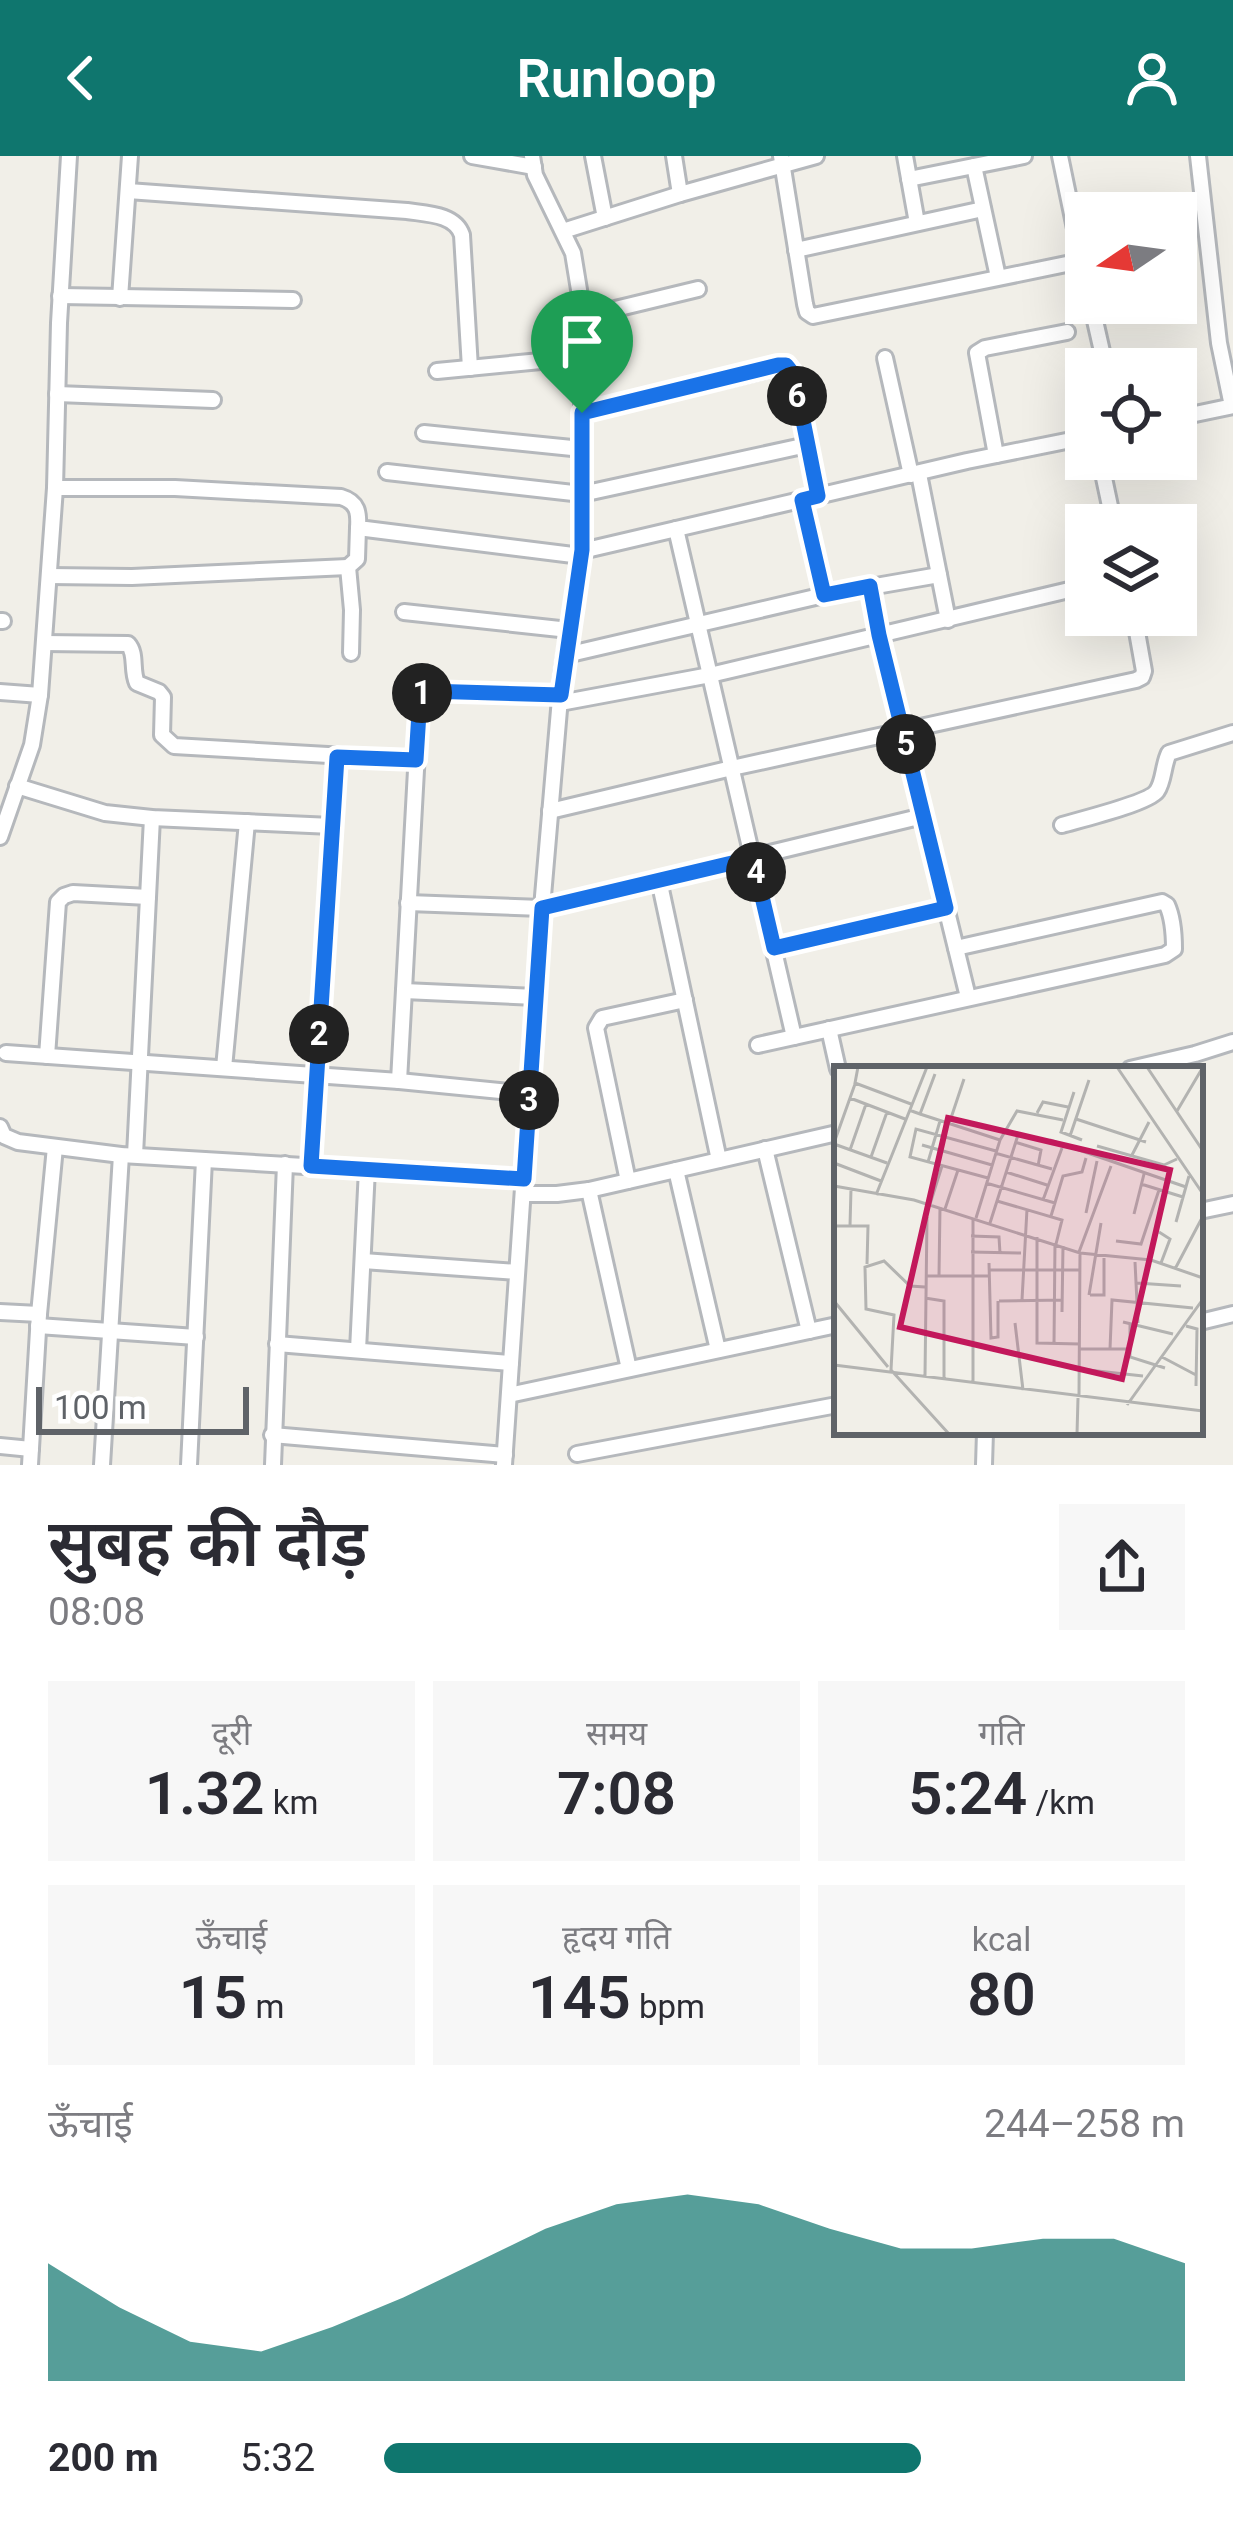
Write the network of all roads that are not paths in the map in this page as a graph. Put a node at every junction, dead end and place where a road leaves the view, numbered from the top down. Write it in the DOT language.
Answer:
graph roads {
  1 [pos="70,156"];
  2 [pos="130,156"];
  3 [pos="472,156"];
  4 [pos="593,156"];
  5 [pos="674,156"];
  6 [pos="816,156"];
  7 [pos="905,156"];
  8 [pos="1024,156"];
  9 [pos="1060,156"];
  10 [pos="1198,156"];
  11 [pos="782,160"];
  12 [pos="533,161"];
  13 [pos="974,166"];
  14 [pos="909,179"];
  15 [pos="128,191"];
  16 [pos="1067,192"];
  17 [pos="680,194"];
  18 [pos="983,208"];
  19 [pos="605,218"];
  20 [pos="917,223"];
  21 [pos="563,231"];
  22 [pos="796,250"];
  23 [pos="1065,265"];
  24 [pos="998,277"];
  25 [pos="698,289"];
  26 [pos="60,296"];
  27 [pos="120,298"];
  28 [pos="293,300"];
  29 [pos="582,317"];
  30 [pos="1066,332"];
  31 [pos="582,358"];
  32 [pos="885,358"];
  33 [pos="470,368"];
  34 [pos="437,371"];
  35 [pos="57,394"];
  36 [pos="213,400"];
  37 [pos="1233,406"];
  38 [pos="582,413"];
  39 [pos="1197,414"];
  40 [pos="424,434"];
  41 [pos="1065,440"];
  42 [pos="807,445"];
  43 [pos="582,449"];
  44 [pos="996,455"];
  45 [pos="387,472"];
  46 [pos="915,474"];
  47 [pos="55,488"];
  48 [pos="582,494"];
  49 [pos="810,498"];
  50 [pos="358,528"];
  51 [pos="676,529"];
  52 [pos="581,553"];
  53 [pos="348,568"];
  54 [pos="939,575"];
  55 [pos="49,576"];
  56 [pos="870,586"];
  57 [pos="1065,591"];
  58 [pos="824,595"];
  59 [pos="404,612"];
  60 [pos="948,620"];
  61 [pos="699,626"];
  62 [pos="569,630"];
  63 [pos="879,635"];
  64 [pos="1137,636"];
  65 [pos="44,643"];
  66 [pos="351,653"];
  67 [pos="566,655"];
  68 [pos="710,675"];
  69 [pos="0,692"];
  70 [pos="40,695"];
  71 [pos="560,699"];
  72 [pos="903,732"];
  73 [pos="1233,733"];
  74 [pos="337,757"];
  75 [pos="416,760"];
  76 [pos="732,768"];
  77 [pos="17,786"];
  78 [pos="550,811"];
  79 [pos="923,816"];
  80 [pos="152,818"];
  81 [pos="247,822"];
  82 [pos="1062,825"];
  83 [pos="332,826"];
  84 [pos="0,837"];
  85 [pos="753,858"];
  86 [pos="659,880"];
  87 [pos="148,897"];
  88 [pos="408,903"];
  89 [pos="542,908"];
  90 [pos="946,908"];
  91 [pos="774,948"];
  92 [pos="956,948"];
  93 [pos="404,992"];
  94 [pos="536,997"];
  95 [pos="968,997"];
  96 [pos="685,1000"];
  97 [pos="829,1029"];
  98 [pos="794,1037"];
  99 [pos="1233,1042"];
  100 [pos="758,1045"];
  101 [pos="7,1053"];
  102 [pos="47,1056"];
  103 [pos="139,1062"];
  104 [pos="837,1066"];
  105 [pos="1143,1066"];
  106 [pos="224,1068"];
  107 [pos="317,1075"];
  108 [pos="399,1081"];
  109 [pos="530,1094"];
  110 [pos="0,1127"];
  111 [pos="834,1134"];
  112 [pos="55,1147"];
  113 [pos="765,1149"];
  114 [pos="128,1155"];
  115 [pos="204,1160"];
  116 [pos="719,1160"];
  117 [pos="285,1164"];
  118 [pos="311,1166"];
  119 [pos="367,1169"];
  120 [pos="676,1170"];
  121 [pos="628,1181"];
  122 [pos="523,1186"];
  123 [pos="589,1190"];
  124 [pos="1233,1204"];
  125 [pos="1203,1210"];
  126 [pos="362,1261"];
  127 [pos="518,1272"];
  128 [pos="0,1312"];
  129 [pos="1233,1314"];
  130 [pos="38,1320"];
  131 [pos="1203,1321"];
  132 [pos="834,1326"];
  133 [pos="808,1331"];
  134 [pos="111,1332"];
  135 [pos="196,1337"];
  136 [pos="277,1344"];
  137 [pos="358,1350"];
  138 [pos="718,1350"];
  139 [pos="511,1363"];
  140 [pos="629,1369"];
  141 [pos="509,1395"];
  142 [pos="834,1406"];
  143 [pos="985,1435"];
  144 [pos="272,1436"];
  145 [pos="0,1446"];
  146 [pos="577,1454"];
  147 [pos="30,1457"];
  148 [pos="505,1460"];
  149 [pos="102,1465"];
  150 [pos="189,1465"];
  151 [pos="273,1465"];
  152 [pos="984,1465"];
  1 -- 26 [label="street"];
  2 -- 15 [label="street"];
  3 -- 12 [label="street"];
  4 -- 19 [label="street"];
  5 -- 17 [label="street"];
  6 -- 11 [label="street"];
  7 -- 14 [label="street"];
  8 -- 13 [label="street"];
  9 -- 16 [label="street"];
  10 -- 37 [label="street"];
  11 -- 17 [label="street"];
  11 -- 22 [label="street"];
  12 -- 21 [label="street"];
  13 -- 14 [label="street"];
  13 -- 18 [label="street"];
  14 -- 20 [label="street"];
  15 -- 27 [label="street"];
  15 -- 33 [label="street"];
  17 -- 19 [label="street"];
  18 -- 20 [label="street"];
  18 -- 24 [label="street"];
  19 -- 21 [label="street"];
  20 -- 22 [label="street"];
  21 -- 29 [label="street"];
  22 -- 24 [label="street"];
  23 -- 24 [label="street"];
  25 -- 29 [label="street"];
  26 -- 27 [label="street"];
  26 -- 35 [label="street"];
  27 -- 28 [label="street"];
  29 -- 31 [label="street"];
  30 -- 44 [label="street"];
  31 -- 33 [label="street"];
  31 -- 38 [label="street"];
  32 -- 46 [label="street"];
  33 -- 34 [label="street"];
  35 -- 36 [label="street"];
  35 -- 47 [label="street"];
  37 -- 39 [label="street"];
  38 -- 42 [label="street"];
  38 -- 43 [label="street"];
  40 -- 43 [label="street"];
  41 -- 44 [label="street"];
  42 -- 48 [label="street"];
  42 -- 49 [label="street"];
  43 -- 48 [label="street"];
  44 -- 46 [label="street"];
  45 -- 48 [label="street"];
  46 -- 49 [label="street"];
  46 -- 54 [label="street"];
  47 -- 50 [label="street"];
  47 -- 55 [label="street"];
  48 -- 52 [label="street"];
  49 -- 51 [label="street"];
  49 -- 58 [label="street"];
  50 -- 52 [label="street"];
  50 -- 53 [label="street"];
  51 -- 52 [label="street"];
  51 -- 61 [label="street"];
  52 -- 62 [label="street"];
  53 -- 55 [label="street"];
  53 -- 66 [label="street"];
  54 -- 56 [label="street"];
  54 -- 60 [label="street"];
  55 -- 65 [label="street"];
  56 -- 58 [label="street"];
  56 -- 63 [label="street"];
  57 -- 60 [label="street"];
  58 -- 61 [label="street"];
  59 -- 62 [label="street"];
  60 -- 63 [label="street"];
  61 -- 67 [label="street"];
  61 -- 68 [label="street"];
  62 -- 67 [label="street"];
  63 -- 68 [label="street"];
  63 -- 72 [label="street"];
  64 -- 72 [label="street"];
  65 -- 70 [label="street"];
  65 -- 74 [label="street"];
  67 -- 71 [label="street"];
  68 -- 71 [label="street"];
  68 -- 76 [label="street"];
  69 -- 70 [label="street"];
  70 -- 77 [label="street"];
  71 -- 75 [label="street"];
  71 -- 78 [label="street"];
  72 -- 76 [label="street"];
  72 -- 79 [label="street"];
  73 -- 82 [label="street"];
  74 -- 75 [label="street"];
  74 -- 83 [label="street"];
  75 -- 88 [label="street"];
  76 -- 78 [label="street"];
  76 -- 85 [label="street"];
  77 -- 80 [label="street"];
  77 -- 84 [label="street"];
  78 -- 89 [label="street"];
  79 -- 85 [label="street"];
  79 -- 90 [label="street"];
  80 -- 81 [label="street"];
  80 -- 87 [label="street"];
  81 -- 83 [label="street"];
  81 -- 106 [label="street"];
  83 -- 107 [label="street"];
  85 -- 86 [label="street"];
  85 -- 91 [label="street"];
  86 -- 89 [label="street"];
  86 -- 96 [label="street"];
  87 -- 102 [label="street"];
  87 -- 103 [label="street"];
  88 -- 89 [label="street"];
  88 -- 93 [label="street"];
  89 -- 94 [label="street"];
  90 -- 91 [label="street"];
  90 -- 92 [label="street"];
  91 -- 98 [label="street"];
  92 -- 95 [label="street"];
  92 -- 95 [label="street"];
  93 -- 94 [label="street"];
  93 -- 108 [label="street"];
  94 -- 109 [label="street"];
  95 -- 97 [label="street"];
  96 -- 116 [label="street"];
  96 -- 121 [label="street"];
  97 -- 98 [label="street"];
  97 -- 104 [label="street"];
  98 -- 100 [label="street"];
  99 -- 105 [label="street"];
  101 -- 102 [label="street"];
  102 -- 103 [label="street"];
  103 -- 106 [label="street"];
  103 -- 114 [label="street"];
  106 -- 107 [label="street"];
  107 -- 108 [label="street"];
  107 -- 118 [label="street"];
  108 -- 109 [label="street"];
  109 -- 122 [label="street"];
  110 -- 112 [label="street"];
  111 -- 113 [label="street"];
  112 -- 114 [label="street"];
  112 -- 130 [label="street"];
  113 -- 116 [label="street"];
  113 -- 133 [label="street"];
  114 -- 115 [label="street"];
  114 -- 134 [label="street"];
  115 -- 117 [label="street"];
  115 -- 135 [label="street"];
  116 -- 120 [label="street"];
  117 -- 118 [label="street"];
  117 -- 136 [label="street"];
  118 -- 119 [label="street"];
  119 -- 122 [label="street"];
  119 -- 126 [label="street"];
  120 -- 121 [label="street"];
  120 -- 138 [label="street"];
  121 -- 123 [label="street"];
  122 -- 123 [label="street"];
  122 -- 127 [label="street"];
  123 -- 140 [label="street"];
  124 -- 125 [label="street"];
  126 -- 127 [label="street"];
  126 -- 137 [label="street"];
  127 -- 139 [label="street"];
  128 -- 130 [label="street"];
  129 -- 131 [label="street"];
  130 -- 134 [label="street"];
  130 -- 147 [label="street"];
  132 -- 133 [label="street"];
  133 -- 138 [label="street"];
  134 -- 135 [label="street"];
  134 -- 149 [label="street"];
  135 -- 150 [label="street"];
  136 -- 137 [label="street"];
  136 -- 144 [label="street"];
  137 -- 139 [label="street"];
  138 -- 140 [label="street"];
  139 -- 141 [label="street"];
  140 -- 141 [label="street"];
  141 -- 148 [label="street"];
  142 -- 146 [label="street"];
  143 -- 152 [label="street"];
  144 -- 148 [label="street"];
  144 -- 151 [label="street"];
  145 -- 147 [label="street"];
}
